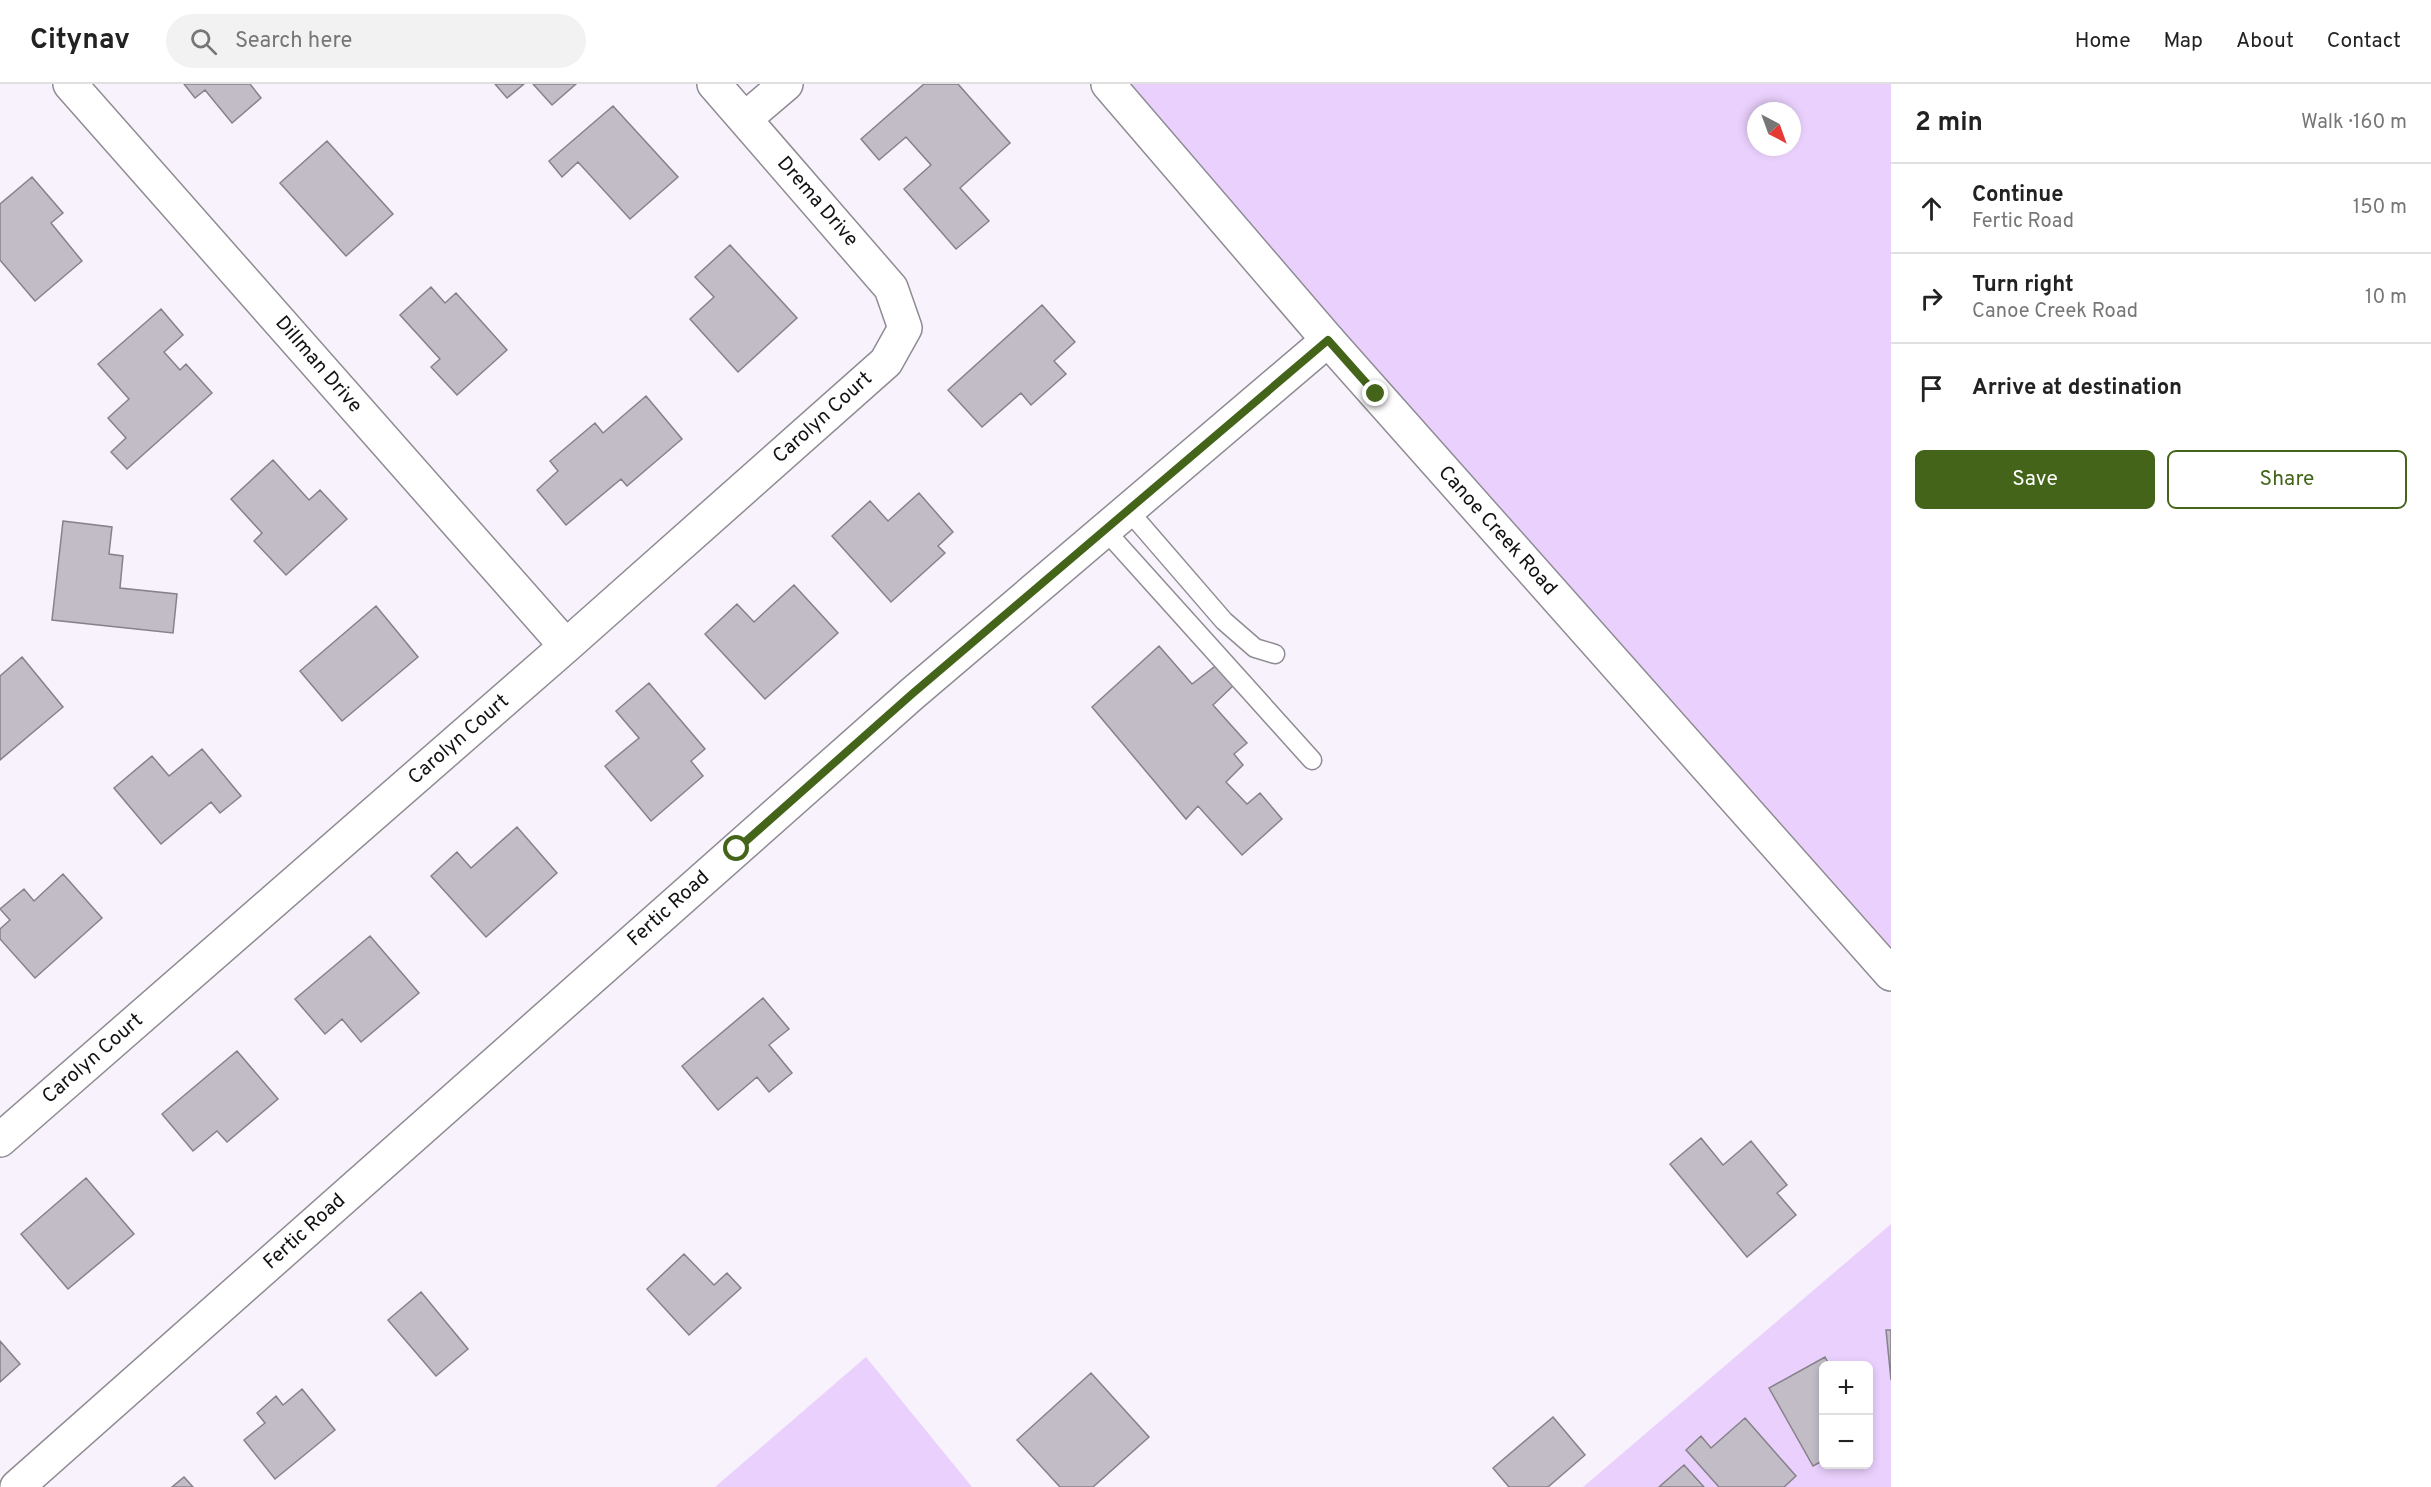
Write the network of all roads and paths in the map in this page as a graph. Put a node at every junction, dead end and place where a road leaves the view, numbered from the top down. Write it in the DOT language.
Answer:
graph roads {
  1 [pos="70,84"];
  2 [pos="714,84"];
  3 [pos="786,84"];
  4 [pos="1107,84"];
  5 [pos="746,118"];
  6 [pos="905,328"];
  7 [pos="1328,340"];
  8 [pos="1116,520"];
  9 [pos="566,646"];
  10 [pos="1275,654"];
  11 [pos="1312,760"];
  12 [pos="1891,974"];
  13 [pos="0,1140"];
  14 [pos="17,1487"];
  1 -- 9 [label="street, Dillman Drive"];
  2 -- 5 [label="street, Drema Drive"];
  3 -- 5 [label="street"];
  4 -- 7 [label="street, Canoe Creek Road"];
  5 -- 6 [label="street, Drema Drive"];
  6 -- 9 [label="street, Carolyn Court"];
  7 -- 8 [label="street, Fertic Road"];
  7 -- 12 [label="street, Canoe Creek Road"];
  8 -- 10 [label="lane"];
  8 -- 11 [label="lane"];
  8 -- 14 [label="street, Fertic Road"];
  9 -- 13 [label="street, Carolyn Court"];
}
